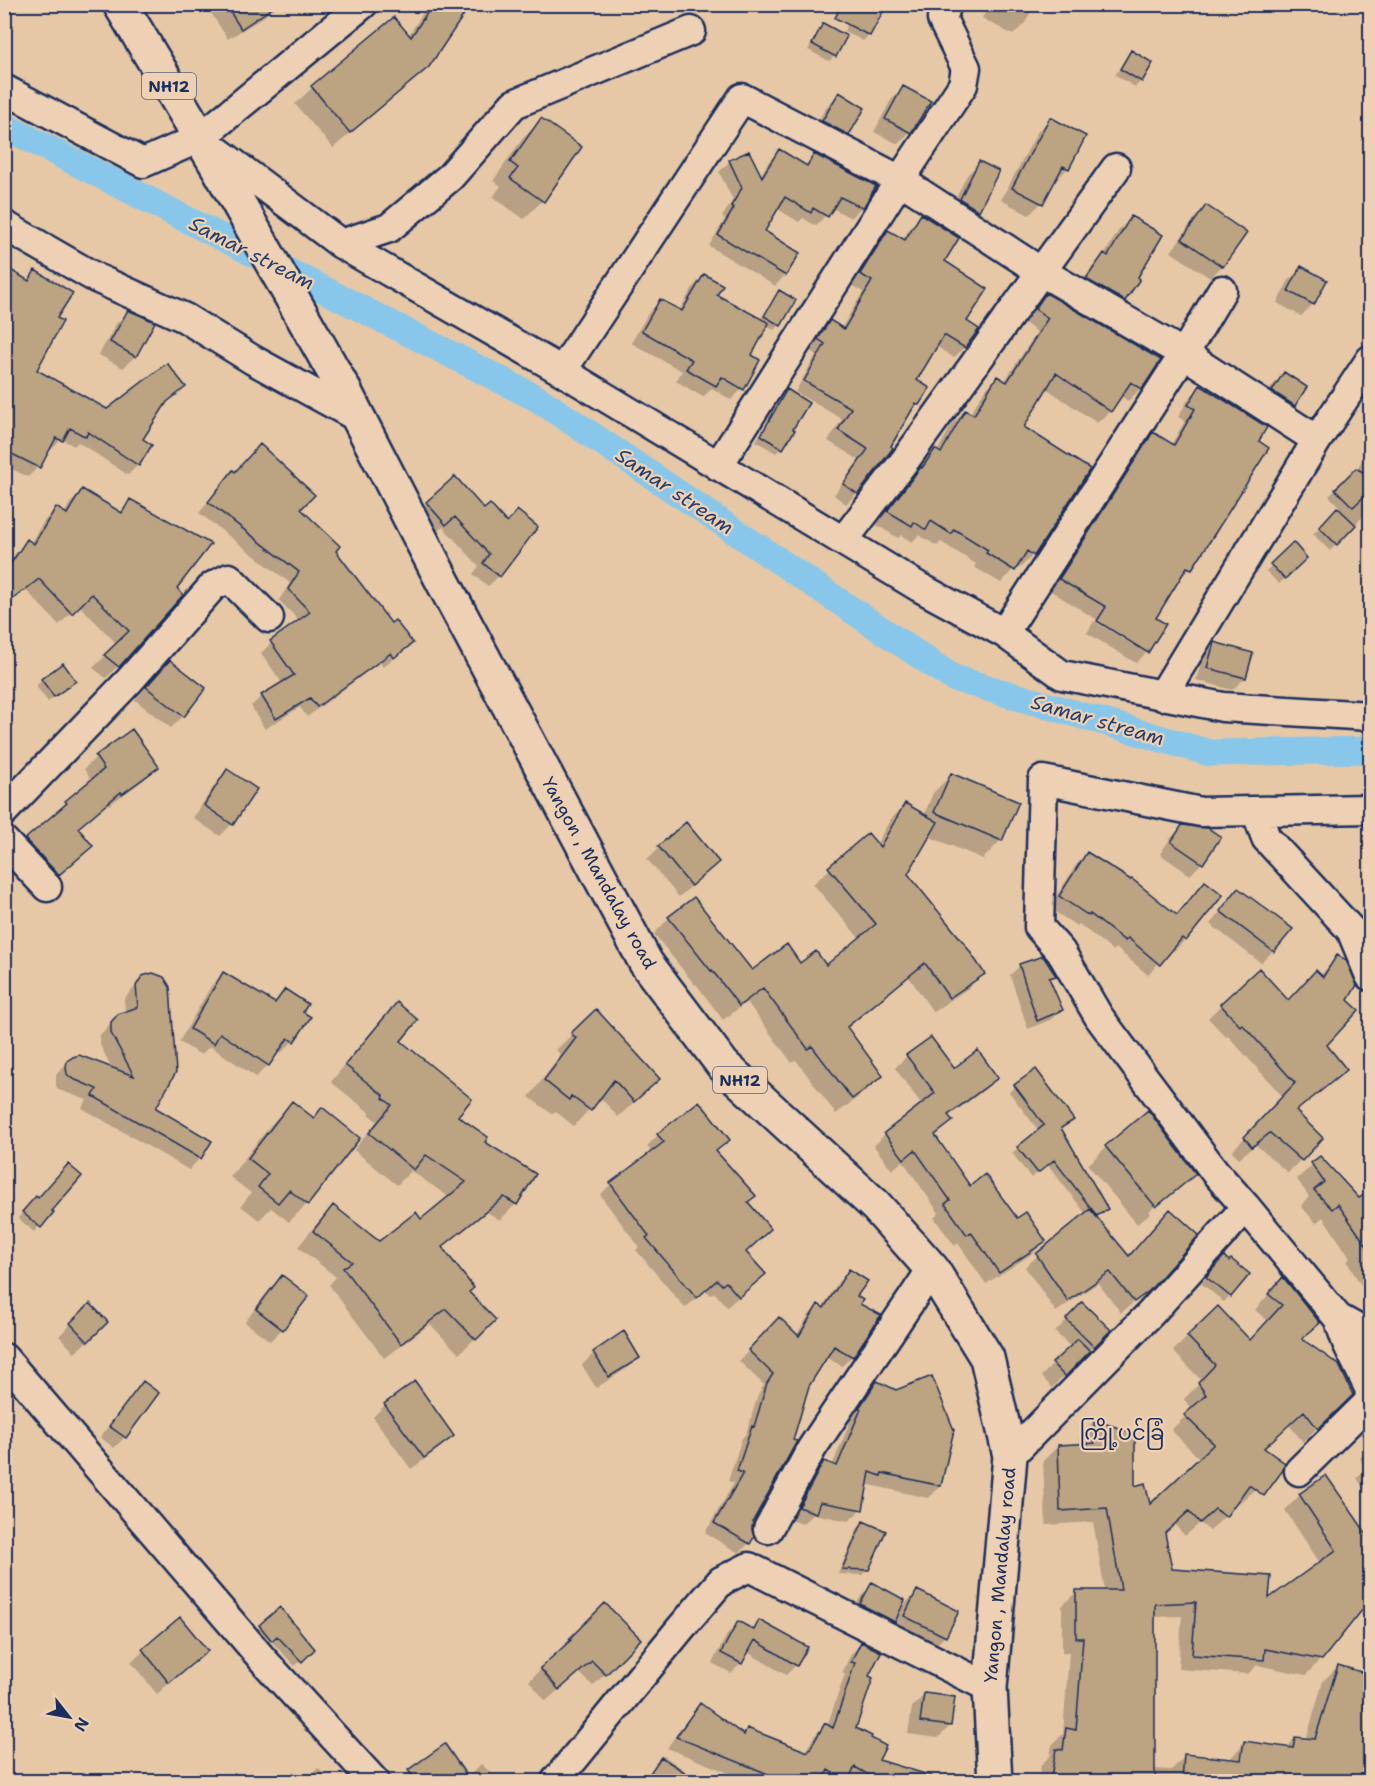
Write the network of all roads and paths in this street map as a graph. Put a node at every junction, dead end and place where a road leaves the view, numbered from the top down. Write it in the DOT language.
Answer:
graph roads {
  1 [pos="120,4"];
  2 [pos="363,4"];
  3 [pos="947,4"];
  4 [pos="691,31"];
  5 [pos="4,89"];
  6 [pos="200,138"];
  7 [pos="1116,168"];
  8 [pos="900,180"];
  9 [pos="4,225"];
  10 [pos="341,244"];
  11 [pos="1040,271"];
  12 [pos="1222,290"];
  13 [pos="1184,354"];
  14 [pos="1371,360"];
  15 [pos="562,371"];
  16 [pos="357,417"];
  17 [pos="1317,440"];
  18 [pos="718,466"];
  19 [pos="843,542"];
  20 [pos="269,618"];
  21 [pos="1004,633"];
  22 [pos="1162,696"];
  23 [pos="1371,716"];
  24 [pos="1371,809"];
  25 [pos="4,811"];
  26 [pos="1256,811"];
  27 [pos="4,841"];
  28 [pos="47,887"];
  29 [pos="1371,976"];
  30 [pos="1246,1207"];
  31 [pos="932,1269"];
  32 [pos="1338,1318"];
  33 [pos="1371,1335"];
  34 [pos="4,1358"];
  35 [pos="1010,1456"];
  36 [pos="1299,1471"];
  37 [pos="768,1529"];
  38 [pos="990,1688"];
  39 [pos="375,1782"];
  40 [pos="555,1782"];
  41 [pos="995,1782"];
  1 -- 6 [label="highway, NH12"];
  2 -- 6 [label="street"];
  3 -- 8 [label="street"];
  4 -- 10 [label="street"];
  5 -- 6 [label="street"];
  6 -- 10 [label="street"];
  6 -- 16 [label="highway, Yangon , Mandalay road / NH12"];
  7 -- 11 [label="street"];
  8 -- 11 [label="street"];
  8 -- 15 [label="street"];
  8 -- 18 [label="street"];
  9 -- 16 [label="street"];
  10 -- 15 [label="street"];
  11 -- 13 [label="street"];
  11 -- 19 [label="street"];
  12 -- 13 [label="street"];
  13 -- 17 [label="street"];
  13 -- 21 [label="street"];
  14 -- 17 [label="street"];
  15 -- 18 [label="street"];
  16 -- 31 [label="highway, Yangon , Mandalay road / NH12"];
  17 -- 22 [label="street"];
  18 -- 19 [label="street"];
  19 -- 21 [label="street"];
  20 -- 25 [label="street"];
  21 -- 22 [label="street"];
  22 -- 23 [label="street"];
  24 -- 26 [label="street"];
  26 -- 29 [label="street"];
  26 -- 30 [label="street"];
  27 -- 28 [label="street"];
  30 -- 32 [label="street"];
  30 -- 35 [label="street"];
  31 -- 35 [label="highway, Yangon , Mandalay road / NH12"];
  31 -- 37 [label="street"];
  32 -- 33 [label="street"];
  32 -- 36 [label="street"];
  34 -- 39 [label="street"];
  35 -- 38 [label="highway, Yangon , Mandalay road / NH12"];
  38 -- 40 [label="street"];
  38 -- 41 [label="highway, Yangon , Mandalay road / NH12"];
}
